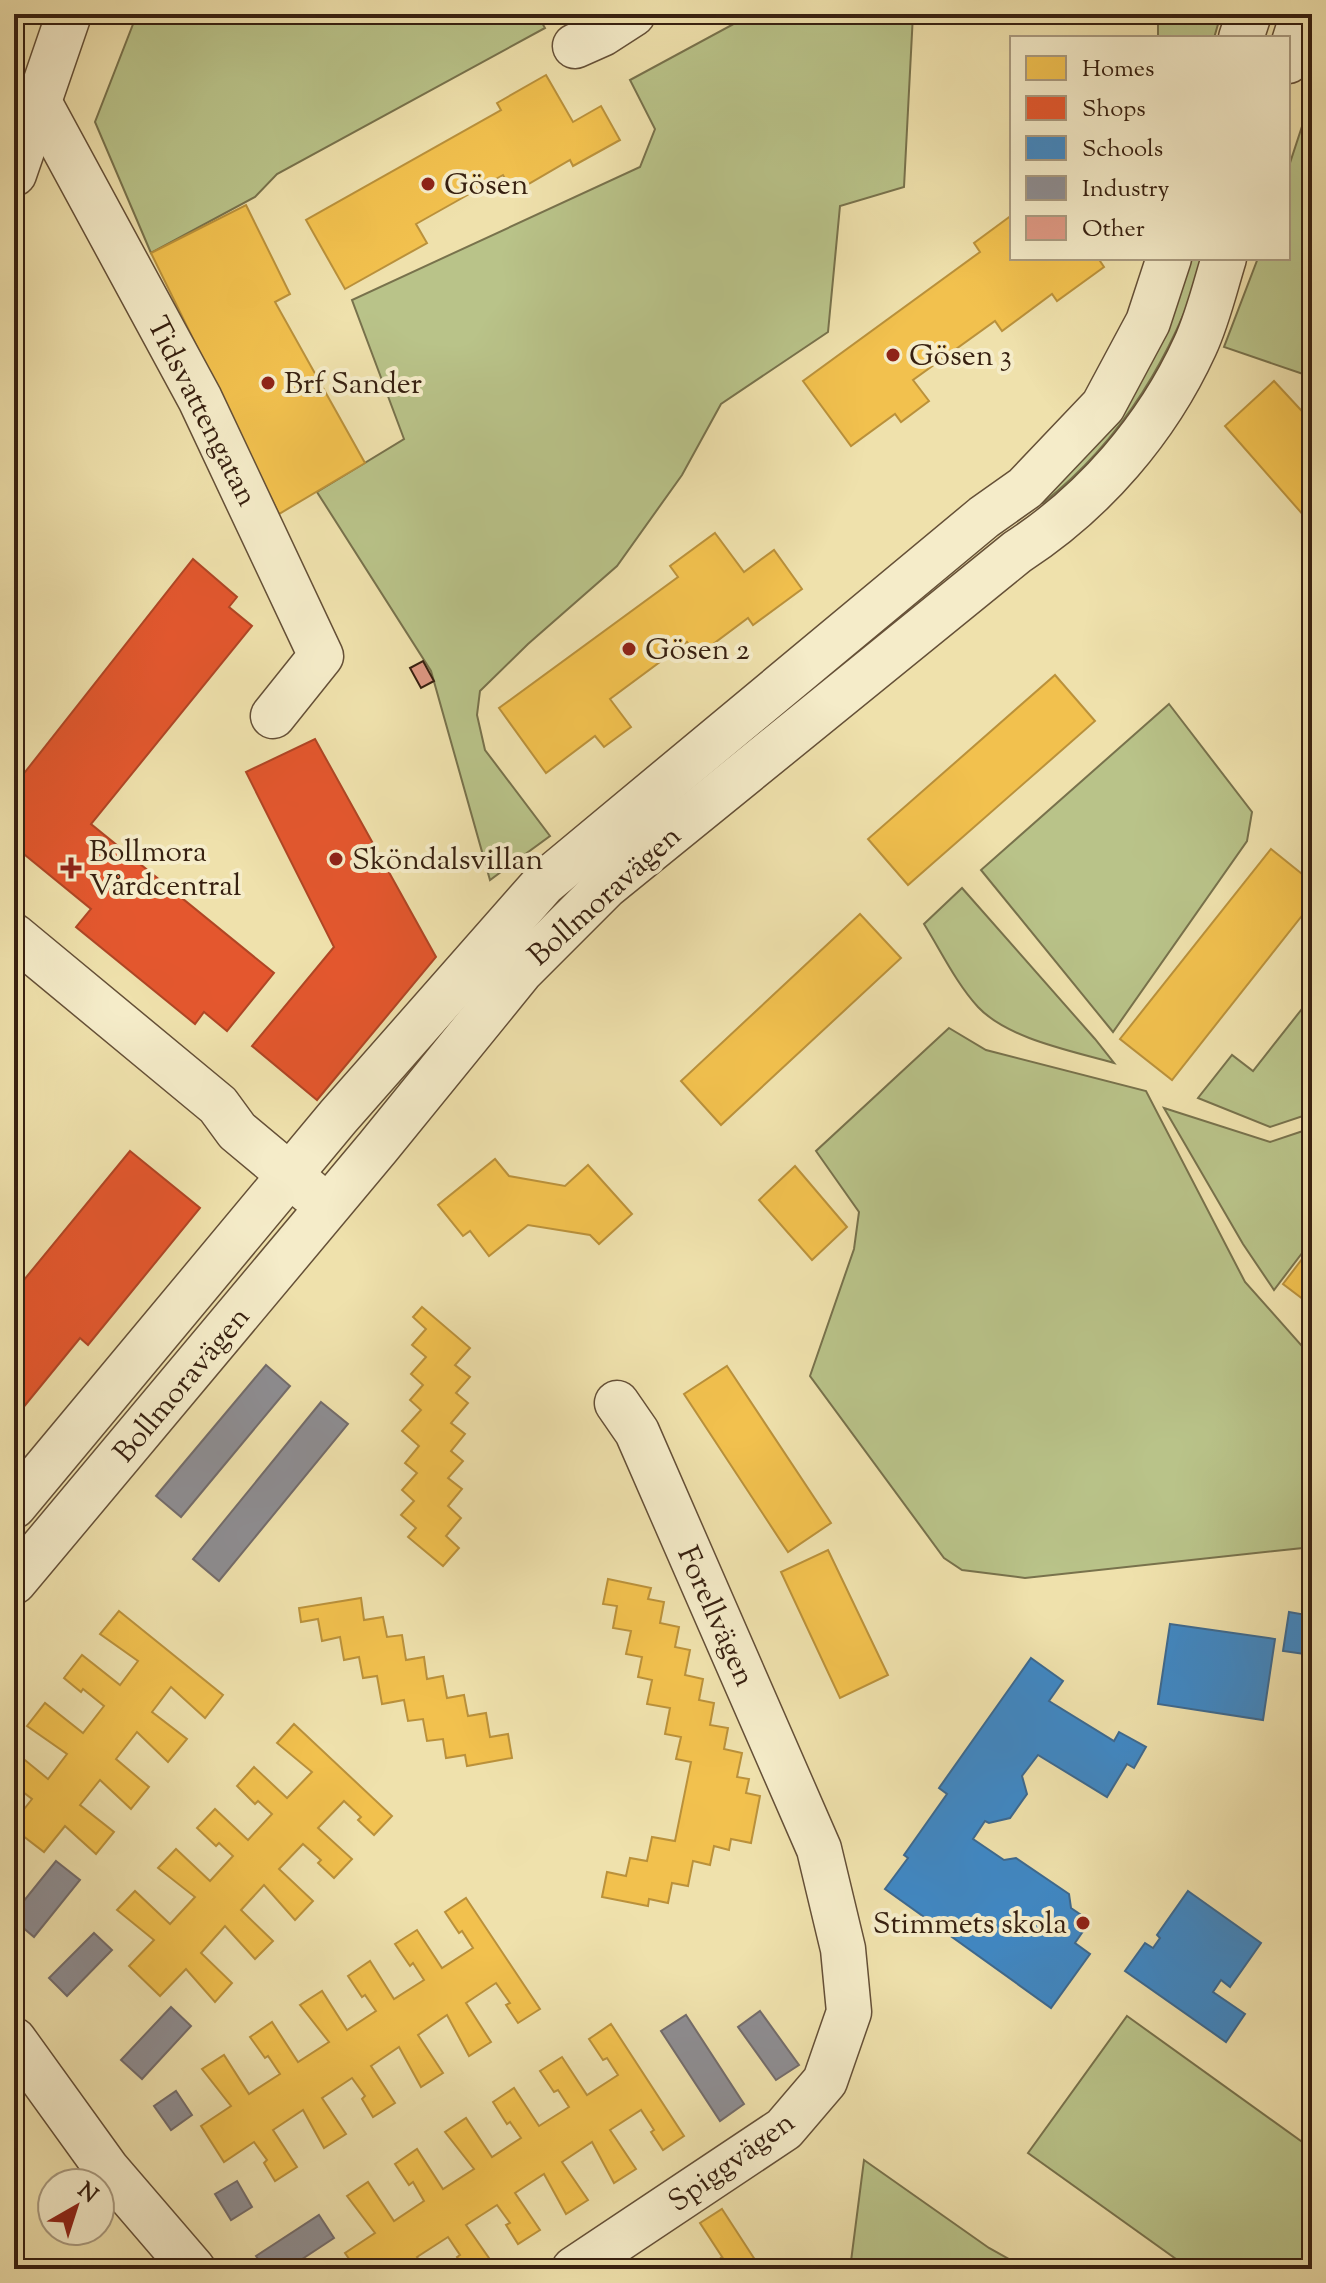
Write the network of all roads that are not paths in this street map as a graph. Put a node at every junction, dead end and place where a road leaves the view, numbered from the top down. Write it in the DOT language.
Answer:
graph roads {
  1 [pos="69,14"];
  2 [pos="633,14"];
  3 [pos="1249,14"];
  4 [pos="1303,14"];
  5 [pos="1242,36"];
  6 [pos="575,46"];
  7 [pos="1290,55"];
  8 [pos="39,102"];
  9 [pos="14,174"];
  10 [pos="1168,260"];
  11 [pos="1223,260"];
  12 [pos="984,517"];
  13 [pos="1017,552"];
  14 [pos="273,716"];
  15 [pos="14,936"];
  16 [pos="289,1175"];
  17 [pos="328,1206"];
  18 [pos="617,1403"];
  19 [pos="14,1506"];
  20 [pos="14,1582"];
  21 [pos="812,1832"];
  22 [pos="14,2040"];
  23 [pos="193,2269"];
  24 [pos="574,2269"];
  1 -- 8 [label="street"];
  2 -- 6 [label="street"];
  3 -- 5 [label="street"];
  4 -- 7 [label="street"];
  8 -- 9 [label="street"];
  8 -- 14 [label="street, Tidsvattengatan"];
  10 -- 12 [label="street, Bollmoravägen"];
  11 -- 13 [label="street, Bollmoravägen"];
  12 -- 13 [label="street"];
  12 -- 16 [label="street, Bollmoravägen"];
  13 -- 17 [label="street, Bollmoravägen"];
  15 -- 16 [label="street"];
  16 -- 17 [label="street"];
  16 -- 19 [label="street, Bollmoravägen"];
  17 -- 20 [label="street, Bollmoravägen"];
  18 -- 21 [label="street, Forellvägen"];
  21 -- 24 [label="street, Spiggvägen"];
  22 -- 23 [label="street"];
}
